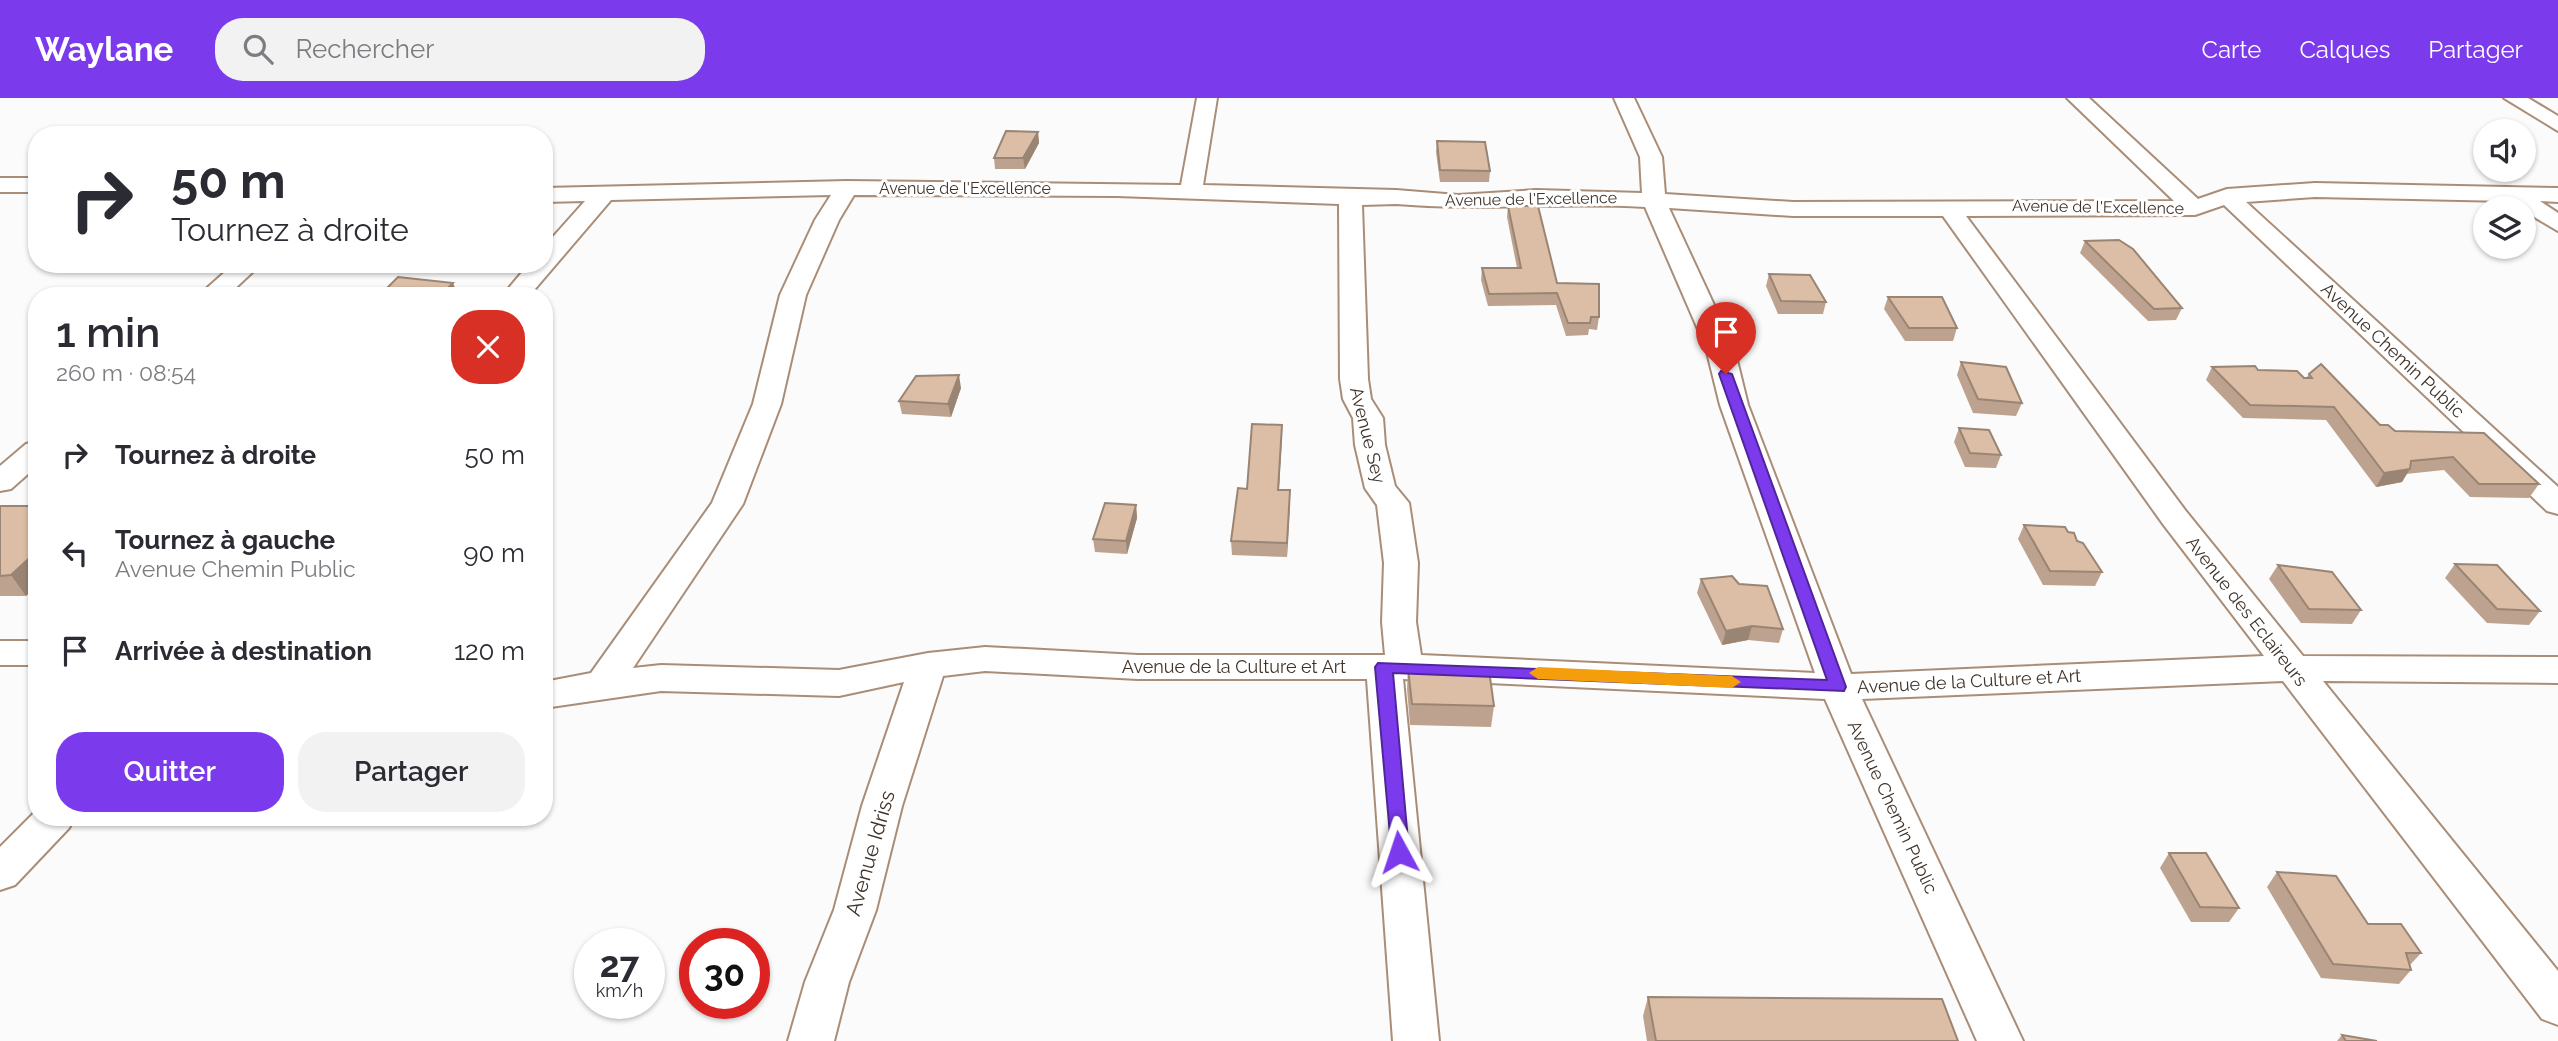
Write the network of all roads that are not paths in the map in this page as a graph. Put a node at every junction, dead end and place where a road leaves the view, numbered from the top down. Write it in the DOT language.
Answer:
graph roads {
  1 [pos="1208,98"];
  2 [pos="1624,98"];
  3 [pos="2077,98"];
  4 [pos="2514,98"];
  5 [pos="2558,125"];
  6 [pos="0,185"];
  7 [pos="28,185"];
  8 [pos="847,188"];
  9 [pos="1191,191"];
  10 [pos="605,193"];
  11 [pos="2513,194"];
  12 [pos="553,195"];
  13 [pos="2558,195"];
  14 [pos="2227,197"];
  15 [pos="1350,198"];
  16 [pos="1654,200"];
  17 [pos="1949,208"];
  18 [pos="2196,208"];
  19 [pos="2558,224"];
  20 [pos="553,252"];
  21 [pos="238,273"];
  22 [pos="535,273"];
  23 [pos="222,287"];
  24 [pos="523,287"];
  25 [pos="28,458"];
  26 [pos="0,482"];
  27 [pos="2558,504"];
  28 [pos="0,653"];
  29 [pos="28,653"];
  30 [pos="928,665"];
  31 [pos="1394,667"];
  32 [pos="2291,668"];
  33 [pos="2558,670"];
  34 [pos="603,684"];
  35 [pos="1838,687"];
  36 [pos="553,693"];
  37 [pos="46,826"];
  38 [pos="0,873"];
  39 [pos="2558,1005"];
  40 [pos="811,1041"];
  41 [pos="1416,1041"];
  42 [pos="2000,1041"];
  1 -- 9 [label="street"];
  2 -- 16 [label="street, Avenue Chemin Public"];
  3 -- 18 [label="street"];
  4 -- 5 [label="street"];
  6 -- 7 [label="street"];
  8 -- 9 [label="street, Avenue de l'Excellence"];
  8 -- 10 [label="street, Avenue de l'Excellence"];
  8 -- 34 [label="street"];
  9 -- 15 [label="street, Avenue de l'Excellence"];
  10 -- 12 [label="street, Avenue de l'Excellence"];
  10 -- 20 [label="street"];
  11 -- 13 [label="street, Avenue de l'Excellence"];
  11 -- 14 [label="street, Avenue de l'Excellence"];
  11 -- 19 [label="street"];
  14 -- 18 [label="street, Avenue de l'Excellence"];
  14 -- 27 [label="street, Avenue Chemin Public"];
  15 -- 16 [label="street, Avenue de l'Excellence"];
  15 -- 31 [label="street, Avenue Sey"];
  16 -- 17 [label="street, Avenue de l'Excellence"];
  16 -- 35 [label="street, Avenue Chemin Public"];
  17 -- 18 [label="street, Avenue de l'Excellence"];
  17 -- 32 [label="street, Avenue des Eclaireurs"];
  21 -- 23 [label="street"];
  22 -- 24 [label="street"];
  25 -- 26 [label="street"];
  28 -- 29 [label="street"];
  30 -- 31 [label="street, Avenue de la Culture et Art"];
  30 -- 34 [label="street, Avenue de la Culture et Art"];
  30 -- 40 [label="street, Avenue Idriss"];
  31 -- 35 [label="street, Avenue de la Culture et Art"];
  31 -- 41 [label="street, Avenue Sey"];
  32 -- 33 [label="street, Avenue de la Culture et Art"];
  32 -- 35 [label="street, Avenue de la Culture et Art"];
  32 -- 39 [label="street, Avenue des Eclaireurs"];
  34 -- 36 [label="street, Avenue de la Culture et Art"];
  35 -- 42 [label="street, Avenue Chemin Public"];
  37 -- 38 [label="street"];
}
